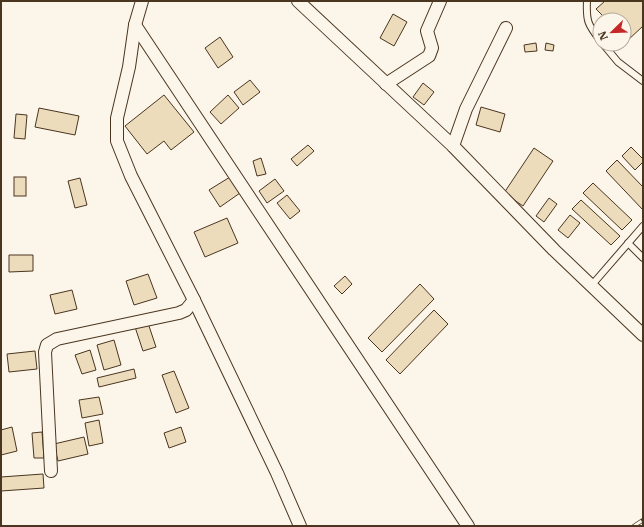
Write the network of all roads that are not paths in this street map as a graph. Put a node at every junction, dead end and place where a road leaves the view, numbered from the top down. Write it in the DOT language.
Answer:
graph roads {
  1 [pos="142,1"];
  2 [pos="298,1"];
  3 [pos="440,1"];
  4 [pos="586,1"];
  5 [pos="135,25"];
  6 [pos="506,28"];
  7 [pos="592,31"];
  8 [pos="610,52"];
  9 [pos="643,81"];
  10 [pos="386,84"];
  11 [pos="454,146"];
  12 [pos="643,226"];
  13 [pos="628,243"];
  14 [pos="643,258"];
  15 [pos="591,286"];
  16 [pos="194,300"];
  17 [pos="643,335"];
  18 [pos="51,470"];
  19 [pos="300,526"];
  20 [pos="468,526"];
  1 -- 5 [label="street"];
  2 -- 10 [label="street"];
  3 -- 10 [label="street"];
  4 -- 7 [label="lane"];
  5 -- 16 [label="street"];
  5 -- 20 [label="street"];
  6 -- 11 [label="street"];
  8 -- 9 [label="lane"];
  10 -- 11 [label="street"];
  11 -- 15 [label="street"];
  12 -- 13 [label="lane"];
  13 -- 14 [label="lane"];
  13 -- 15 [label="lane"];
  15 -- 17 [label="street"];
  16 -- 18 [label="street"];
  16 -- 19 [label="street"];
}
